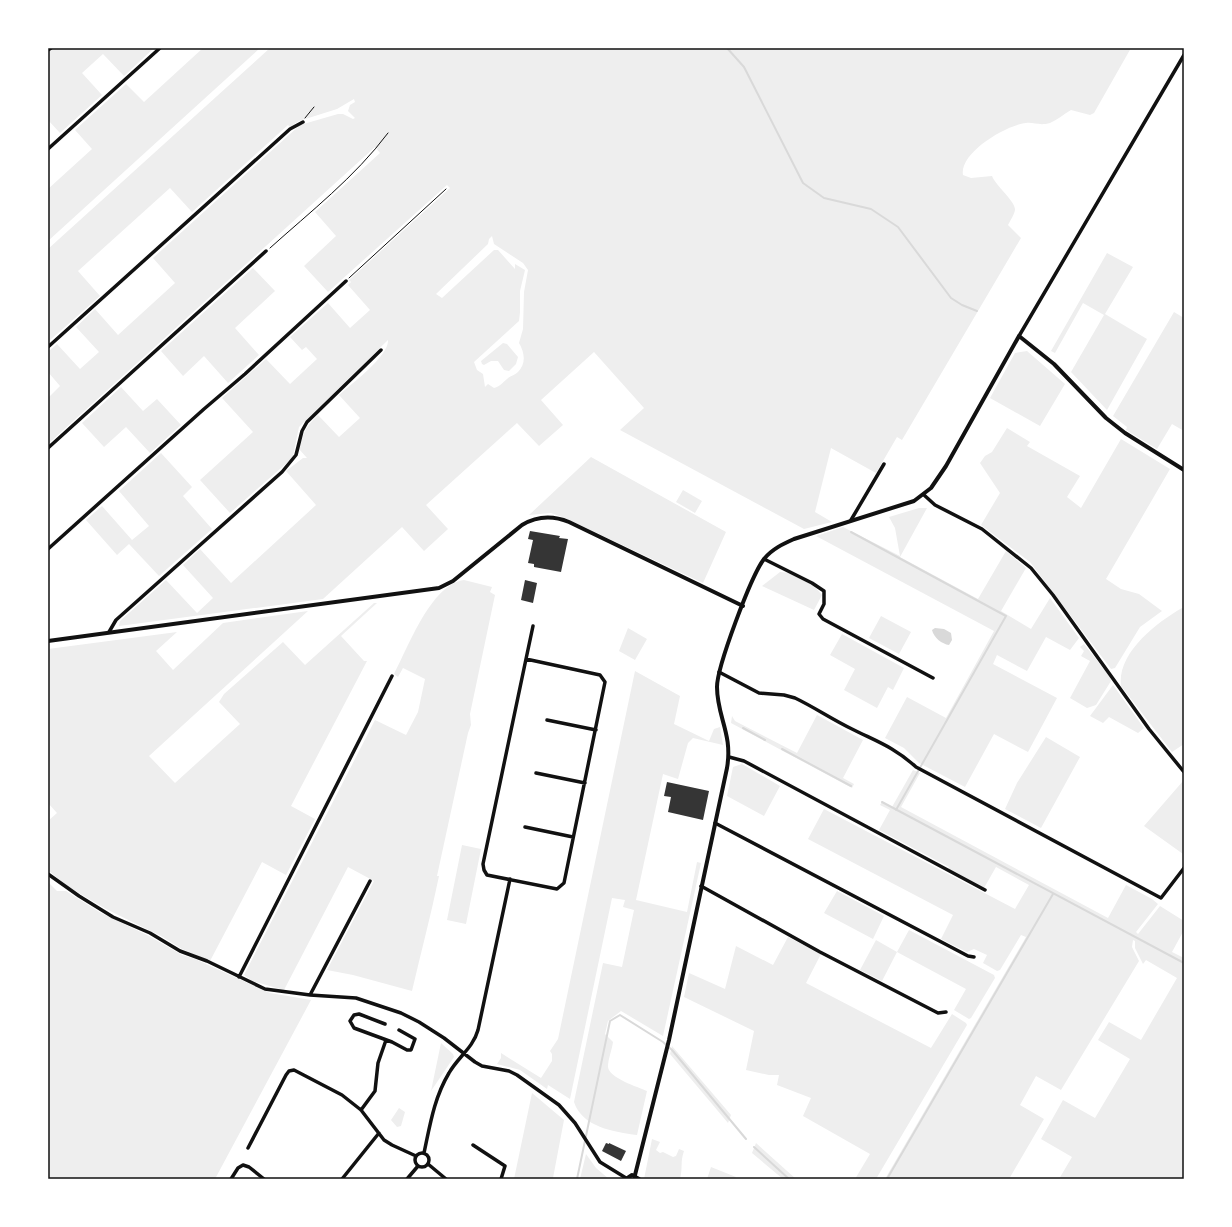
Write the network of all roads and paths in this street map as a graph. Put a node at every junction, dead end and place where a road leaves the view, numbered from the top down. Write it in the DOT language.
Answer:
graph roads {
  1 [pos="51,48"];
  2 [pos="160,48"];
  3 [pos="48,50"];
  4 [pos="1184,55"];
  5 [pos="314,107"];
  6 [pos="303,122"];
  7 [pos="388,133"];
  8 [pos="48,149"];
  9 [pos="446,189"];
  10 [pos="266,251"];
  11 [pos="346,281"];
  12 [pos="1019,336"];
  13 [pos="48,347"];
  14 [pos="381,350"];
  15 [pos="48,448"];
  16 [pos="1184,463"];
  17 [pos="884,464"];
  18 [pos="1183,469"];
  19 [pos="924,495"];
  20 [pos="851,520"];
  21 [pos="48,549"];
  22 [pos="764,559"];
  23 [pos="743,606"];
  24 [pos="532,626"];
  25 [pos="109,632"];
  26 [pos="48,641"];
  27 [pos="526,659"];
  28 [pos="719,672"];
  29 [pos="392,676"];
  30 [pos="933,678"];
  31 [pos="547,720"];
  32 [pos="596,730"];
  33 [pos="729,757"];
  34 [pos="1184,772"];
  35 [pos="536,773"];
  36 [pos="585,783"];
  37 [pos="715,823"];
  38 [pos="525,827"];
  39 [pos="573,837"];
  40 [pos="1184,868"];
  41 [pos="48,874"];
  42 [pos="510,879"];
  43 [pos="370,881"];
  44 [pos="701,886"];
  45 [pos="985,890"];
  46 [pos="974,957"];
  47 [pos="239,977"];
  48 [pos="312,995"];
  49 [pos="946,1012"];
  50 [pos="385,1024"];
  51 [pos="399,1030"];
  52 [pos="386,1040"];
  53 [pos="464,1054"];
  54 [pos="361,1110"];
  55 [pos="379,1133"];
  56 [pos="473,1145"];
  57 [pos="248,1148"];
  58 [pos="424,1153"];
  59 [pos="416,1156"];
  60 [pos="428,1164"];
  61 [pos="418,1166"];
  62 [pos="634,1175"];
  63 [pos="231,1179"];
  64 [pos="264,1179"];
  65 [pos="342,1179"];
  66 [pos="407,1179"];
  67 [pos="446,1179"];
  68 [pos="501,1179"];
  69 [pos="626,1179"];
  70 [pos="639,1179"];
  1 -- 3 [label="street"];
  2 -- 8 [label="street"];
  4 -- 12 [label="street"];
  5 -- 6 [label="path"];
  6 -- 13 [label="street"];
  7 -- 10 [label="path"];
  9 -- 11 [label="path"];
  10 -- 15 [label="street"];
  11 -- 21 [label="street"];
  12 -- 18 [label="street"];
  12 -- 19 [label="street"];
  14 -- 25 [label="street"];
  16 -- 18 [label="street"];
  17 -- 20 [label="street"];
  19 -- 20 [label="street"];
  19 -- 34 [label="street"];
  20 -- 22 [label="street"];
  22 -- 23 [label="street"];
  22 -- 30 [label="street"];
  23 -- 25 [label="street"];
  23 -- 28 [label="street"];
  24 -- 27 [label="street"];
  25 -- 26 [label="street"];
  27 -- 32 [label="street"];
  27 -- 42 [label="street"];
  28 -- 33 [label="street"];
  28 -- 40 [label="street"];
  29 -- 47 [label="street"];
  31 -- 32 [label="street"];
  32 -- 36 [label="street"];
  33 -- 37 [label="street"];
  33 -- 45 [label="street"];
  35 -- 36 [label="street"];
  36 -- 39 [label="street"];
  37 -- 44 [label="street"];
  37 -- 46 [label="street"];
  38 -- 39 [label="street"];
  39 -- 42 [label="street"];
  41 -- 47 [label="street"];
  42 -- 53 [label="street"];
  43 -- 48 [label="street"];
  44 -- 49 [label="street"];
  44 -- 62 [label="street"];
  47 -- 48 [label="street"];
  48 -- 53 [label="street"];
  50 -- 52 [label="street"];
  51 -- 52 [label="street"];
  52 -- 54 [label="street"];
  53 -- 58 [label="street"];
  53 -- 69 [label="street"];
  54 -- 55 [label="street"];
  54 -- 57 [label="street"];
  55 -- 59 [label="street"];
  55 -- 65 [label="street"];
  56 -- 68 [label="street"];
  58 -- 59 [label="street"];
  58 -- 60 [label="street"];
  59 -- 61 [label="street"];
  60 -- 61 [label="street"];
  60 -- 67 [label="street"];
  61 -- 66 [label="street"];
  62 -- 69 [label="street"];
  62 -- 70 [label="street"];
  63 -- 64 [label="street"];
}
